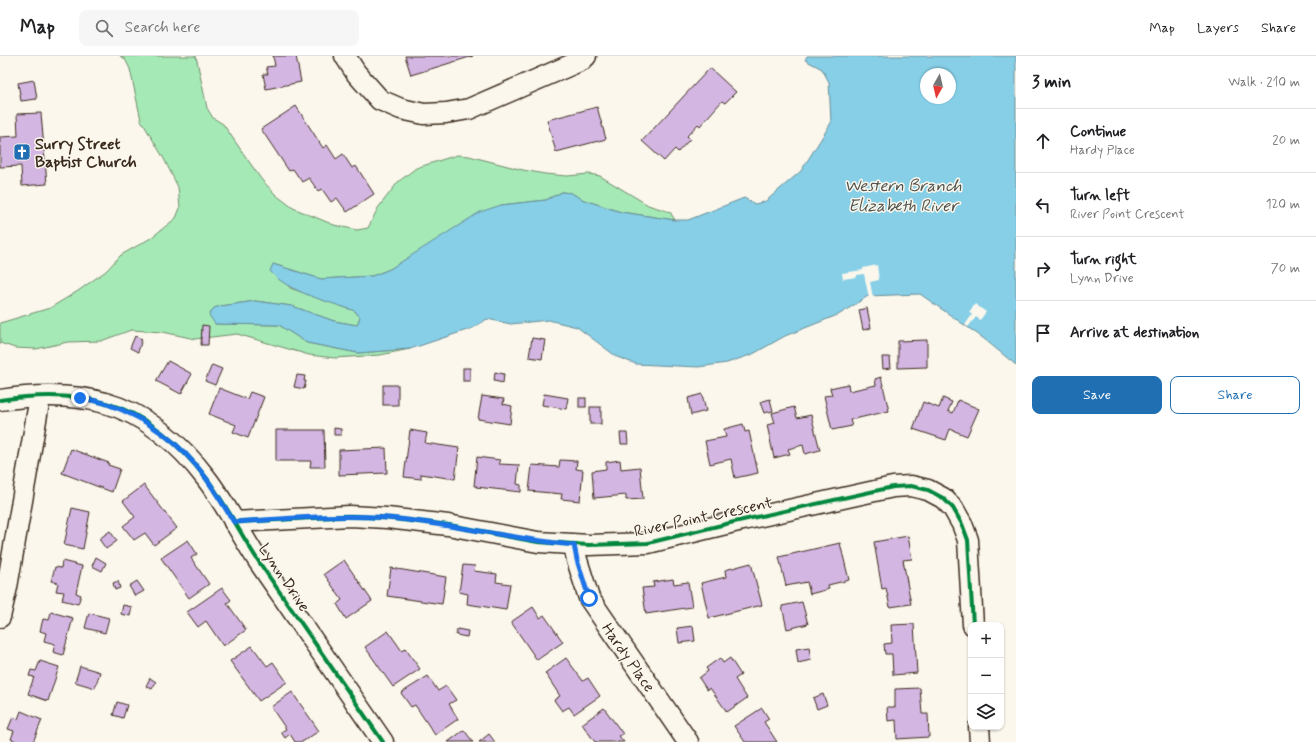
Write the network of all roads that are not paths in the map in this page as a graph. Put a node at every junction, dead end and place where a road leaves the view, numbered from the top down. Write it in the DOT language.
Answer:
graph roads {
  1 [pos="345,56"];
  2 [pos="586,56"];
  3 [pos="40,396"];
  4 [pos="0,400"];
  5 [pos="234,522"];
  6 [pos="574,545"];
  7 [pos="0,617"];
  8 [pos="973,622"];
  9 [pos="979,730"];
  10 [pos="383,742"];
  11 [pos="688,742"];
  12 [pos="980,742"];
  1 -- 2 [label="street"];
  3 -- 4 [label="street, Lynn Drive"];
  3 -- 5 [label="street, Lynn Drive"];
  3 -- 7 [label="street"];
  5 -- 6 [label="street, River Point Crescent"];
  5 -- 10 [label="street, Lynn Drive"];
  6 -- 8 [label="street, River Point Crescent"];
  6 -- 11 [label="street, Hardy Place"];
  9 -- 12 [label="street"];
}
